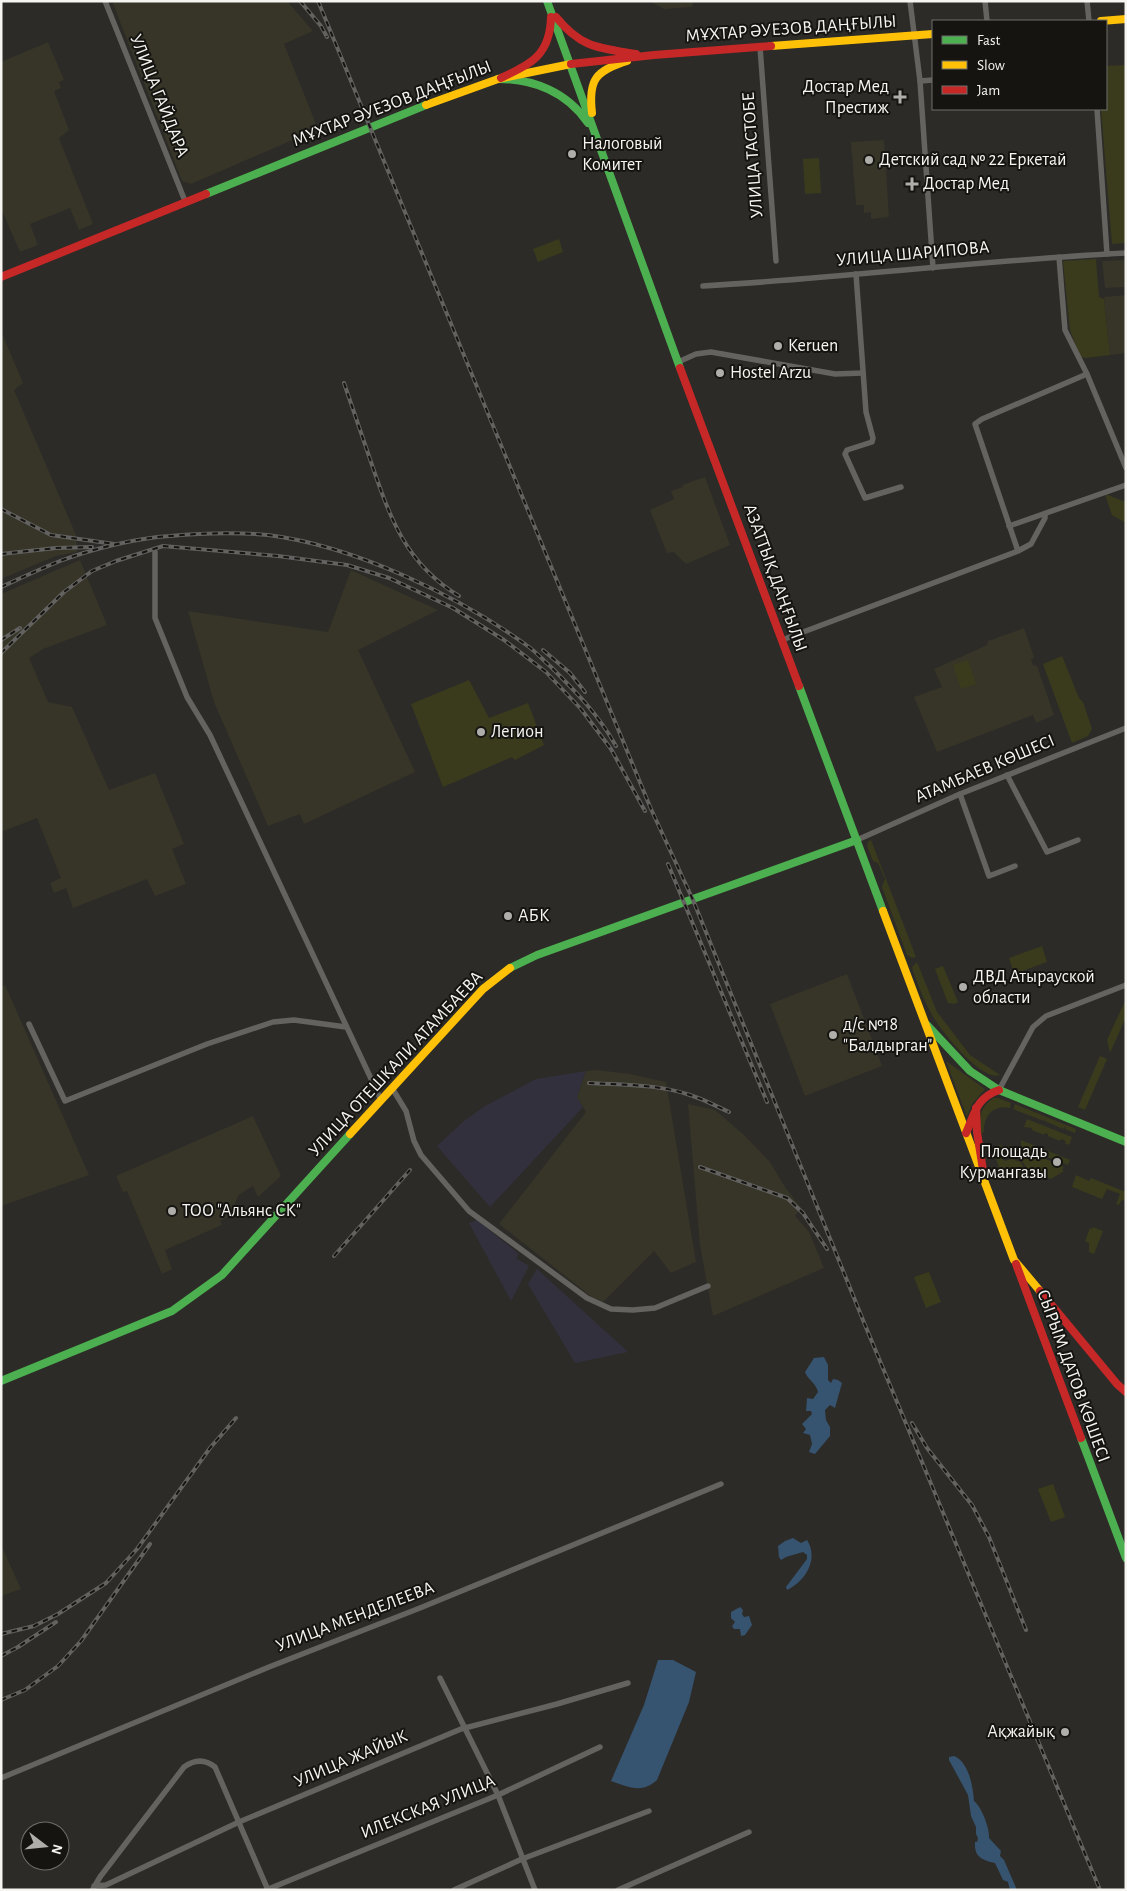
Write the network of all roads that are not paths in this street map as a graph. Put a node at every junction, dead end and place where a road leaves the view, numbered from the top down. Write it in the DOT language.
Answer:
graph roads {
  1 [pos="105,1"];
  2 [pos="910,1"];
  3 [pos="985,1"];
  4 [pos="1087,1"];
  5 [pos="548,4"];
  6 [pos="1126,19"];
  7 [pos="987,20"];
  8 [pos="1089,20"];
  9 [pos="1107,21"];
  10 [pos="932,34"];
  11 [pos="915,35"];
  12 [pos="760,47"];
  13 [pos="646,56"];
  14 [pos="571,64"];
  15 [pos="498,79"];
  16 [pos="932,80"];
  17 [pos="920,81"];
  18 [pos="1097,110"];
  19 [pos="596,137"];
  20 [pos="185,201"];
  21 [pos="1126,253"];
  22 [pos="1108,254"];
  23 [pos="1059,257"];
  24 [pos="776,261"];
  25 [pos="933,268"];
  26 [pos="856,274"];
  27 [pos="1,277"];
  28 [pos="703,286"];
  29 [pos="678,362"];
  30 [pos="863,373"];
  31 [pos="1087,374"];
  32 [pos="1126,468"];
  33 [pos="1126,485"];
  34 [pos="902,487"];
  35 [pos="1045,514"];
  36 [pos="1009,526"];
  37 [pos="1018,551"];
  38 [pos="155,552"];
  39 [pos="782,640"];
  40 [pos="1126,728"];
  41 [pos="1007,775"];
  42 [pos="960,794"];
  43 [pos="857,840"];
  44 [pos="1078,840"];
  45 [pos="1015,866"];
  46 [pos="1126,985"];
  47 [pos="29,1024"];
  48 [pos="927,1025"];
  49 [pos="346,1026"];
  50 [pos="392,1088"];
  51 [pos="999,1090"];
  52 [pos="381,1100"];
  53 [pos="976,1108"];
  54 [pos="966,1133"];
  55 [pos="1126,1142"];
  56 [pos="986,1186"];
  57 [pos="1014,1260"];
  58 [pos="708,1286"];
  59 [pos="1,1381"];
  60 [pos="1126,1392"];
  61 [pos="721,1484"];
  62 [pos="1126,1558"];
  63 [pos="440,1678"];
  64 [pos="628,1683"];
  65 [pos="465,1728"];
  66 [pos="600,1747"];
  67 [pos="1,1778"];
  68 [pos="498,1795"];
  69 [pos="649,1811"];
  70 [pos="239,1822"];
  71 [pos="749,1832"];
  72 [pos="522,1859"];
  73 [pos="93,1888"];
  74 [pos="267,1890"];
  75 [pos="454,1890"];
  76 [pos="535,1890"];
  77 [pos="618,1890"];
  1 -- 20 [label="street, УЛИЦА ГАЙДАРА"];
  2 -- 11 [label="street"];
  3 -- 7 [label="street"];
  4 -- 8 [label="street"];
  5 -- 13 [label="main road"];
  5 -- 14 [label="main road"];
  5 -- 15 [label="main road"];
  6 -- 9 [label="main road"];
  10 -- 11 [label="main road, МҰХТАР ӘУЕЗОВ ДАҢҒЫЛЫ"];
  11 -- 12 [label="main road, МҰХТАР ӘУЕЗОВ ДАҢҒЫЛЫ"];
  11 -- 17 [label="street"];
  12 -- 13 [label="main road, МҰХТАР ӘУЕЗОВ ДАҢҒЫЛЫ"];
  12 -- 24 [label="street, УЛИЦА ТАСТОБЕ"];
  13 -- 14 [label="main road, МҰХТАР ӘУЕЗОВ ДАҢҒЫЛЫ"];
  13 -- 19 [label="main road"];
  14 -- 15 [label="main road, МҰХТАР ӘУЕЗОВ ДАҢҒЫЛЫ"];
  14 -- 19 [label="main road"];
  15 -- 19 [label="main road"];
  15 -- 20 [label="main road, МҰХТАР ӘУЕЗОВ ДАҢҒЫЛЫ"];
  16 -- 17 [label="street"];
  17 -- 25 [label="street"];
  18 -- 22 [label="street"];
  19 -- 29 [label="main road, АЗАТТЫҚ ДАҢҒЫЛЫ"];
  20 -- 27 [label="main road, МҰХТАР ӘУЕЗОВ ДАҢҒЫЛЫ"];
  21 -- 22 [label="street, УЛИЦА ШАРИПОВА"];
  22 -- 23 [label="street, УЛИЦА ШАРИПОВА"];
  23 -- 25 [label="street, УЛИЦА ШАРИПОВА"];
  23 -- 31 [label="street"];
  25 -- 26 [label="street, УЛИЦА ШАРИПОВА"];
  26 -- 28 [label="street, УЛИЦА ШАРИПОВА"];
  26 -- 30 [label="street"];
  29 -- 30 [label="street"];
  29 -- 39 [label="main road, АЗАТТЫҚ ДАҢҒЫЛЫ"];
  30 -- 34 [label="street"];
  31 -- 32 [label="street"];
  31 -- 36 [label="street"];
  33 -- 35 [label="street"];
  35 -- 36 [label="street"];
  35 -- 37 [label="street"];
  36 -- 37 [label="street"];
  37 -- 39 [label="street"];
  38 -- 49 [label="street"];
  39 -- 43 [label="main road, АЗАТТЫҚ ДАҢҒЫЛЫ"];
  40 -- 41 [label="street, АТАМБАЕВ КӨШЕСІ"];
  41 -- 42 [label="street, АТАМБАЕВ КӨШЕСІ"];
  41 -- 44 [label="street"];
  42 -- 43 [label="street, АТАМБАЕВ КӨШЕСІ"];
  42 -- 45 [label="street"];
  43 -- 48 [label="main road, АЗАТТЫҚ ДАҢҒЫЛЫ"];
  43 -- 50 [label="main road, УЛИЦА ОТЕШКАЛИ АТАМБАЕВА"];
  46 -- 51 [label="street"];
  47 -- 49 [label="street"];
  48 -- 51 [label="main road"];
  48 -- 54 [label="main road, АЗАТТЫҚ ДАҢҒЫЛЫ"];
  49 -- 52 [label="street"];
  50 -- 52 [label="main road, УЛИЦА ОТЕШКАЛИ АТАМБАЕВА"];
  50 -- 58 [label="street"];
  51 -- 53 [label="main road"];
  51 -- 55 [label="main road"];
  52 -- 59 [label="main road, УЛИЦА ОТЕШКАЛИ АТАМБАЕВА"];
  53 -- 54 [label="main road"];
  53 -- 56 [label="main road"];
  54 -- 56 [label="main road, АЗАТТЫҚ ДАҢҒЫЛЫ"];
  56 -- 57 [label="main road, СЫРЫМ ДАТОВ КӨШЕСІ"];
  57 -- 60 [label="main road"];
  57 -- 62 [label="main road, СЫРЫМ ДАТОВ КӨШЕСІ"];
  61 -- 67 [label="street, УЛИЦА МЕНДЕЛЕЕВА"];
  63 -- 65 [label="street"];
  64 -- 65 [label="street, УЛИЦА ЖАЙЫК"];
  65 -- 68 [label="street"];
  65 -- 70 [label="street, УЛИЦА ЖАЙЫК"];
  66 -- 68 [label="street, ИЛЕКСКАЯ УЛИЦА"];
  68 -- 72 [label="street"];
  68 -- 74 [label="street, ИЛЕКСКАЯ УЛИЦА"];
  69 -- 72 [label="street"];
  70 -- 73 [label="street, УЛИЦА ЖАЙЫК"];
  70 -- 73 [label="street"];
  70 -- 74 [label="street"];
  71 -- 77 [label="street"];
  72 -- 75 [label="street"];
  72 -- 76 [label="street"];
}
